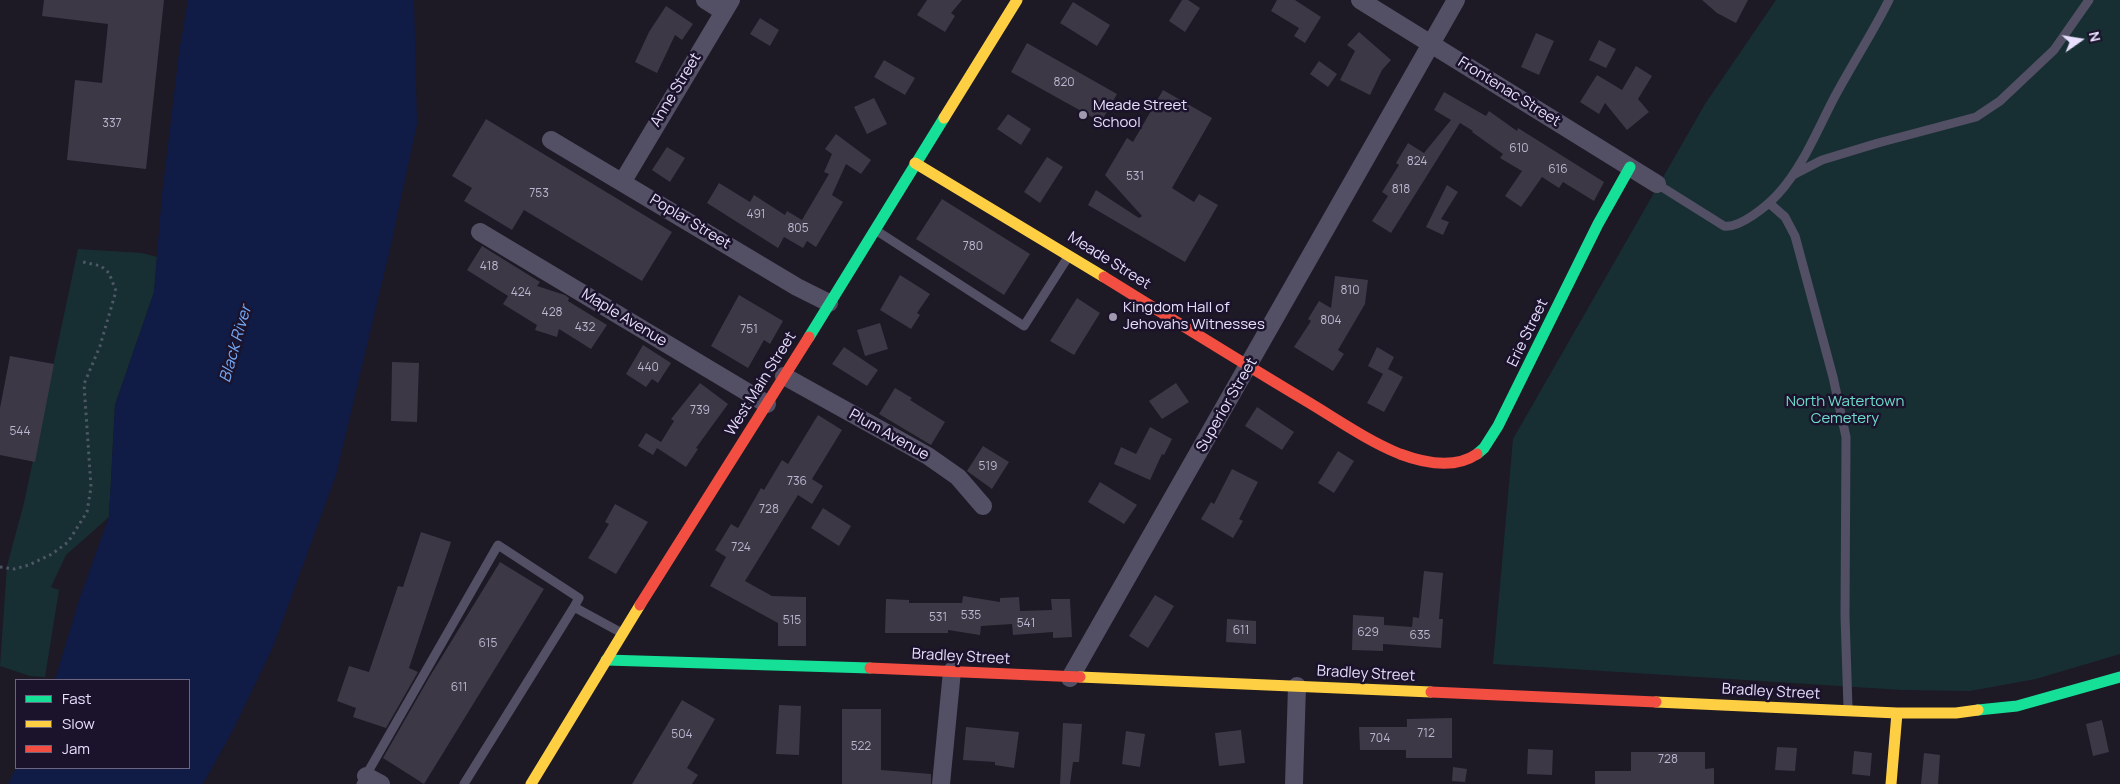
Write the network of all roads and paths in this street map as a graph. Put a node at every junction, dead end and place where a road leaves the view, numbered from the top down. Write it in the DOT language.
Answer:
graph roads {
  1 [pos="705,0"];
  2 [pos="1017,0"];
  3 [pos="1360,0"];
  4 [pos="1456,0"];
  5 [pos="1889,0"];
  6 [pos="2089,0"];
  7 [pos="727,6"];
  8 [pos="1432,44"];
  9 [pos="551,140"];
  10 [pos="915,163"];
  11 [pos="1630,167"];
  12 [pos="1791,176"];
  13 [pos="623,181"];
  14 [pos="1657,184"];
  15 [pos="1769,203"];
  16 [pos="874,229"];
  17 [pos="480,232"];
  18 [pos="1070,254"];
  19 [pos="83,262"];
  20 [pos="829,303"];
  21 [pos="1248,367"];
  22 [pos="784,376"];
  23 [pos="767,404"];
  24 [pos="1417,458"];
  25 [pos="983,506"];
  26 [pos="0,567"];
  27 [pos="574,607"];
  28 [pos="623,634"];
  29 [pos="606,660"];
  30 [pos="952,671"];
  31 [pos="2120,676"];
  32 [pos="1070,678"];
  33 [pos="1297,686"];
  34 [pos="1848,711"];
  35 [pos="1897,713"];
  36 [pos="369,781"];
  37 [pos="464,784"];
  38 [pos="531,784"];
  39 [pos="941,784"];
  40 [pos="1294,784"];
  41 [pos="1890,784"];
  1 -- 7 [label="street"];
  2 -- 10 [label="main road, West Main Street"];
  3 -- 8 [label="street, Frontenac Street"];
  4 -- 8 [label="street, Superior Street"];
  5 -- 12 [label="lane"];
  6 -- 12 [label="lane"];
  7 -- 13 [label="street, Anne Street"];
  8 -- 11 [label="street, Frontenac Street"];
  8 -- 21 [label="street, Superior Street"];
  9 -- 13 [label="street, Poplar Street"];
  10 -- 16 [label="main road, West Main Street"];
  10 -- 18 [label="main road, Meade Street"];
  11 -- 14 [label="street, Frontenac Street"];
  11 -- 24 [label="main road, Erie Street"];
  12 -- 15 [label="lane"];
  13 -- 20 [label="street, Poplar Street"];
  14 -- 15 [label="lane"];
  15 -- 34 [label="lane"];
  16 -- 18 [label="lane"];
  16 -- 20 [label="main road, West Main Street"];
  17 -- 23 [label="street, Maple Avenue"];
  18 -- 21 [label="main road, Meade Street"];
  19 -- 26 [label="path"];
  20 -- 22 [label="main road, West Main Street"];
  21 -- 24 [label="main road, Meade Street"];
  21 -- 32 [label="street, Superior Street"];
  22 -- 23 [label="main road, West Main Street"];
  22 -- 25 [label="street, Plum Avenue"];
  23 -- 28 [label="main road, West Main Street"];
  27 -- 28 [label="lane"];
  27 -- 36 [label="lane"];
  27 -- 37 [label="lane"];
  28 -- 29 [label="main road, West Main Street"];
  29 -- 30 [label="main road, Bradley Street"];
  29 -- 38 [label="main road, West Main Street"];
  30 -- 32 [label="main road, Bradley Street"];
  30 -- 39 [label="street"];
  31 -- 35 [label="main road, Bradley Street"];
  32 -- 33 [label="main road, Bradley Street"];
  33 -- 34 [label="main road, Bradley Street"];
  33 -- 40 [label="street"];
  34 -- 35 [label="main road, Bradley Street"];
  35 -- 41 [label="main road"];
}
